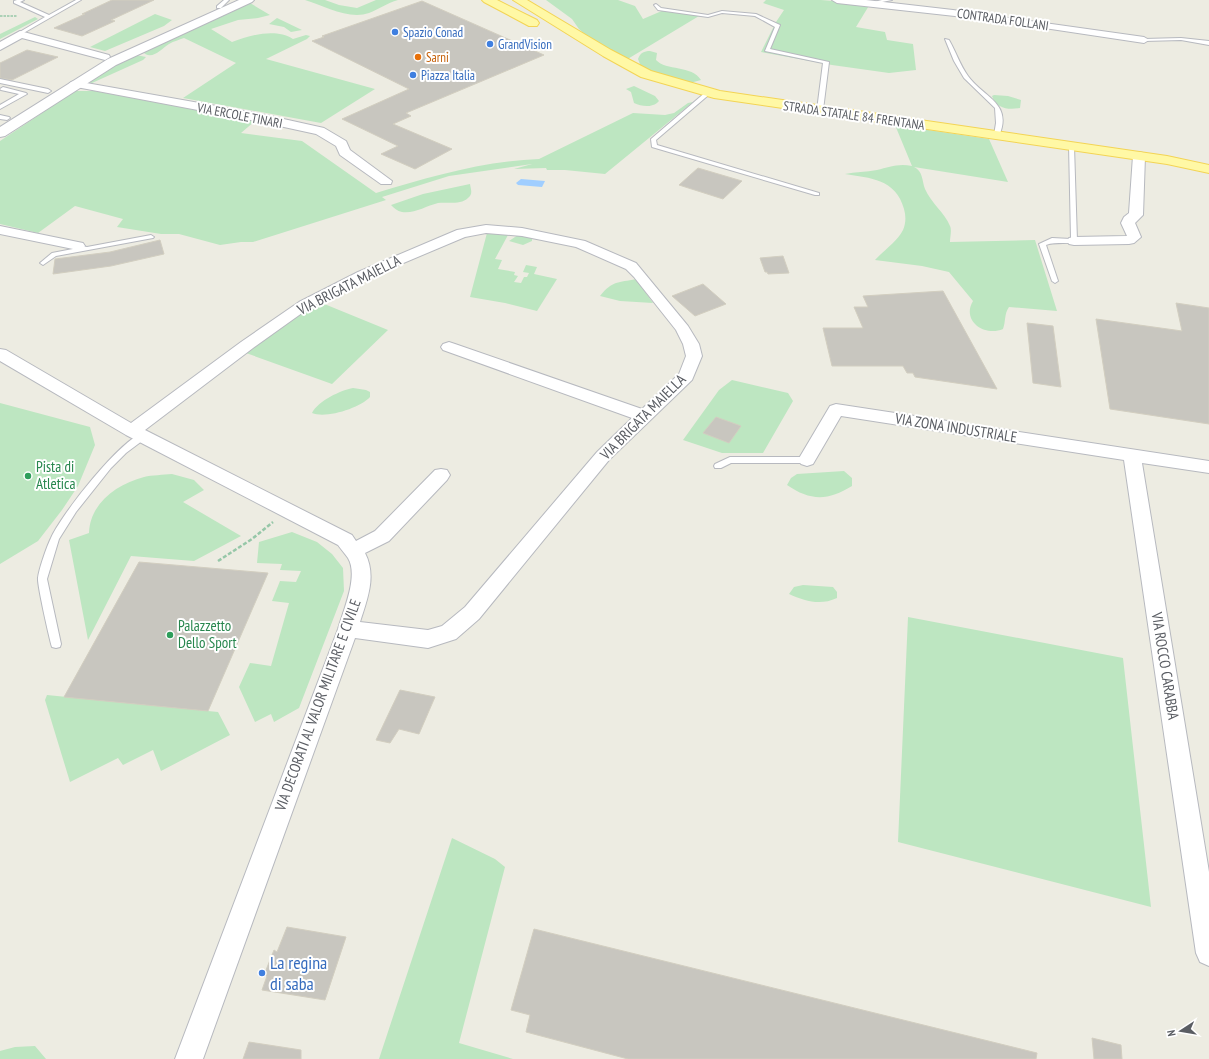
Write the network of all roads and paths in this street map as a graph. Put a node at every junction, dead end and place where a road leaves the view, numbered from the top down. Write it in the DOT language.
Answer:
graph roads {
  1 [pos="22,0"];
  2 [pos="79,0"];
  3 [pos="234,0"];
  4 [pos="248,0"];
  5 [pos="488,0"];
  6 [pos="519,0"];
  7 [pos="539,0"];
  8 [pos="837,0"];
  9 [pos="890,0"];
  10 [pos="223,3"];
  11 [pos="872,3"];
  12 [pos="656,4"];
  13 [pos="48,17"];
  14 [pos="20,34"];
  15 [pos="579,35"];
  16 [pos="947,40"];
  17 [pos="1144,40"];
  18 [pos="1209,43"];
  19 [pos="0,47"];
  20 [pos="607,53"];
  21 [pos="105,57"];
  22 [pos="0,81"];
  23 [pos="75,84"];
  24 [pos="3,89"];
  25 [pos="48,91"];
  26 [pos="709,92"];
  27 [pos="0,107"];
  28 [pos="820,110"];
  29 [pos="2,119"];
  30 [pos="0,134"];
  31 [pos="997,136"];
  32 [pos="1071,146"];
  33 [pos="1139,156"];
  34 [pos="1209,169"];
  35 [pos="386,181"];
  36 [pos="817,194"];
  37 [pos="0,230"];
  38 [pos="151,237"];
  39 [pos="1074,241"];
  40 [pos="82,248"];
  41 [pos="43,262"];
  42 [pos="1055,282"];
  43 [pos="450,347"];
  44 [pos="0,354"];
  45 [pos="645,416"];
  46 [pos="137,434"];
  47 [pos="1132,455"];
  48 [pos="807,460"];
  49 [pos="718,466"];
  50 [pos="1209,467"];
  51 [pos="440,475"];
  52 [pos="287,511"];
  53 [pos="353,551"];
  54 [pos="218,561"];
  55 [pos="348,629"];
  56 [pos="56,644"];
  57 [pos="1209,954"];
  58 [pos="189,1059"];
  1 -- 13 [label="lane"];
  2 -- 13 [label="lane"];
  3 -- 10 [label="street"];
  4 -- 23 [label="street"];
  5 -- 20 [label="main road"];
  6 -- 15 [label="main road, STRADA STATALE 84 FRENTANA"];
  7 -- 15 [label="main road"];
  8 -- 11 [label="street, CONTRADA FOLLANI"];
  9 -- 11 [label="lane"];
  10 -- 21 [label="street"];
  11 -- 17 [label="street, CONTRADA FOLLANI"];
  12 -- 28 [label="lane"];
  13 -- 14 [label="lane"];
  14 -- 19 [label="street"];
  14 -- 21 [label="street"];
  15 -- 20 [label="main road, STRADA STATALE 84 FRENTANA"];
  16 -- 31 [label="lane"];
  17 -- 18 [label="lane"];
  20 -- 26 [label="main road, STRADA STATALE 84 FRENTANA"];
  21 -- 25 [label="street"];
  22 -- 25 [label="lane"];
  23 -- 30 [label="street"];
  23 -- 35 [label="street, VIA ERCOLE TINARI"];
  24 -- 27 [label="lane"];
  25 -- 29 [label="street"];
  26 -- 28 [label="main road, STRADA STATALE 84 FRENTANA"];
  26 -- 36 [label="lane"];
  28 -- 31 [label="main road, STRADA STATALE 84 FRENTANA"];
  31 -- 32 [label="main road, STRADA STATALE 84 FRENTANA"];
  32 -- 33 [label="main road, STRADA STATALE 84 FRENTANA"];
  32 -- 39 [label="lane"];
  33 -- 34 [label="main road, STRADA STATALE 84 FRENTANA"];
  33 -- 39 [label="street"];
  37 -- 40 [label="street"];
  38 -- 40 [label="lane"];
  39 -- 42 [label="lane"];
  40 -- 41 [label="lane"];
  43 -- 45 [label="street"];
  44 -- 46 [label="street, VIA DECORATI AL VALOR MILITARE E CIVILE"];
  45 -- 46 [label="street, VIA BRIGATA MAIELLA"];
  45 -- 55 [label="street, VIA BRIGATA MAIELLA"];
  46 -- 52 [label="street, VIA DECORATI AL VALOR MILITARE E CIVILE"];
  46 -- 56 [label="lane"];
  47 -- 48 [label="street, VIA ZONA INDUSTRIALE"];
  47 -- 50 [label="street"];
  47 -- 57 [label="street, VIA ROCCO CARABBA"];
  48 -- 49 [label="lane"];
  51 -- 53 [label="street"];
  52 -- 53 [label="street, VIA DECORATI AL VALOR MILITARE E CIVILE"];
  52 -- 54 [label="path"];
  53 -- 55 [label="street, VIA DECORATI AL VALOR MILITARE E CIVILE"];
  55 -- 58 [label="street, VIA DECORATI AL VALOR MILITARE E CIVILE"];
}
